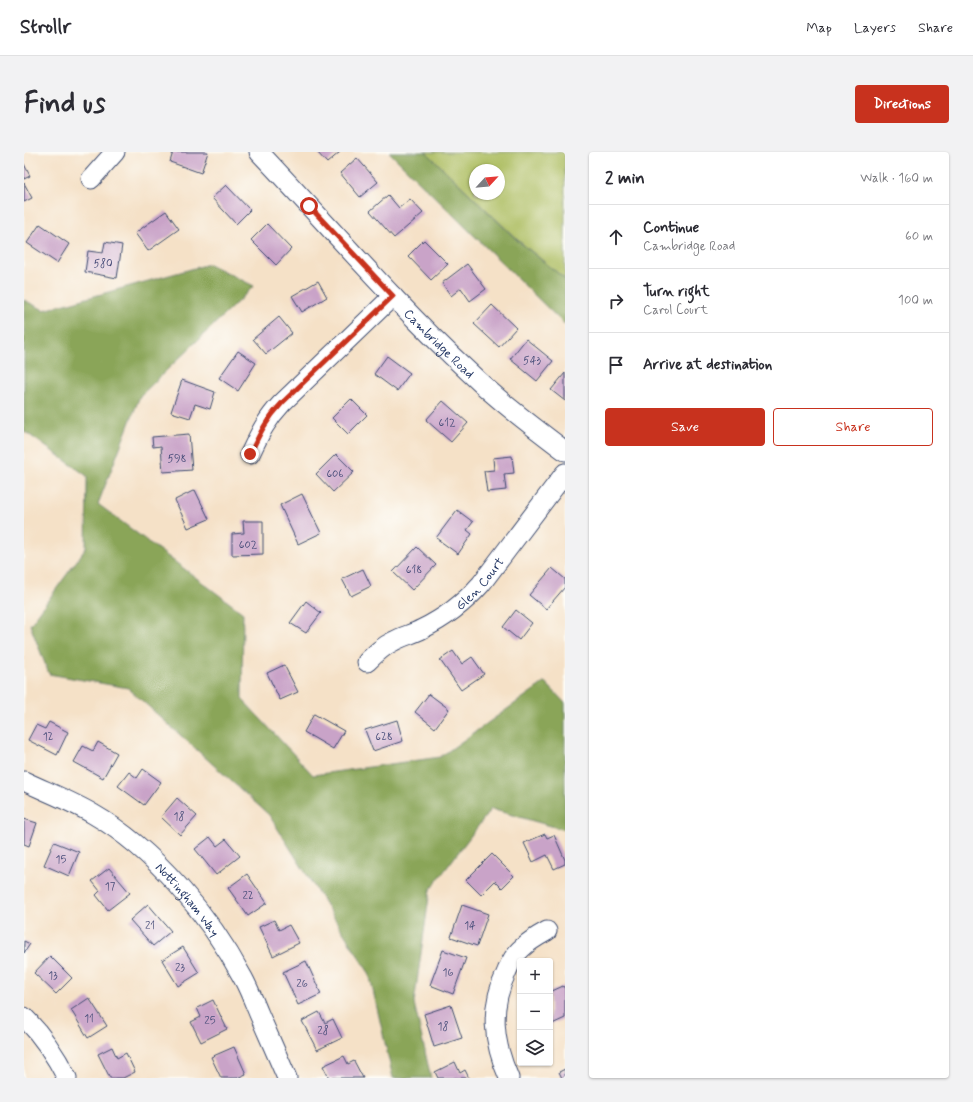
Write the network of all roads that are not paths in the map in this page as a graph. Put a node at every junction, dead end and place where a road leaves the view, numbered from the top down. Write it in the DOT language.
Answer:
graph roads {
  1 [pos="115,152"];
  2 [pos="259,152"];
  3 [pos="91,179"];
  4 [pos="393,296"];
  5 [pos="565,452"];
  6 [pos="250,454"];
  7 [pos="565,473"];
  8 [pos="367,662"];
  9 [pos="24,781"];
  10 [pos="547,931"];
  11 [pos="24,1017"];
  12 [pos="67,1078"];
  13 [pos="287,1078"];
  14 [pos="509,1078"];
  1 -- 3 [label="street"];
  2 -- 4 [label="street, Cambridge Road"];
  4 -- 5 [label="street, Cambridge Road"];
  4 -- 6 [label="street"];
  7 -- 8 [label="street, Glen Court"];
  9 -- 13 [label="street, Nottingham Way"];
  10 -- 14 [label="street"];
  11 -- 12 [label="street"];
}
